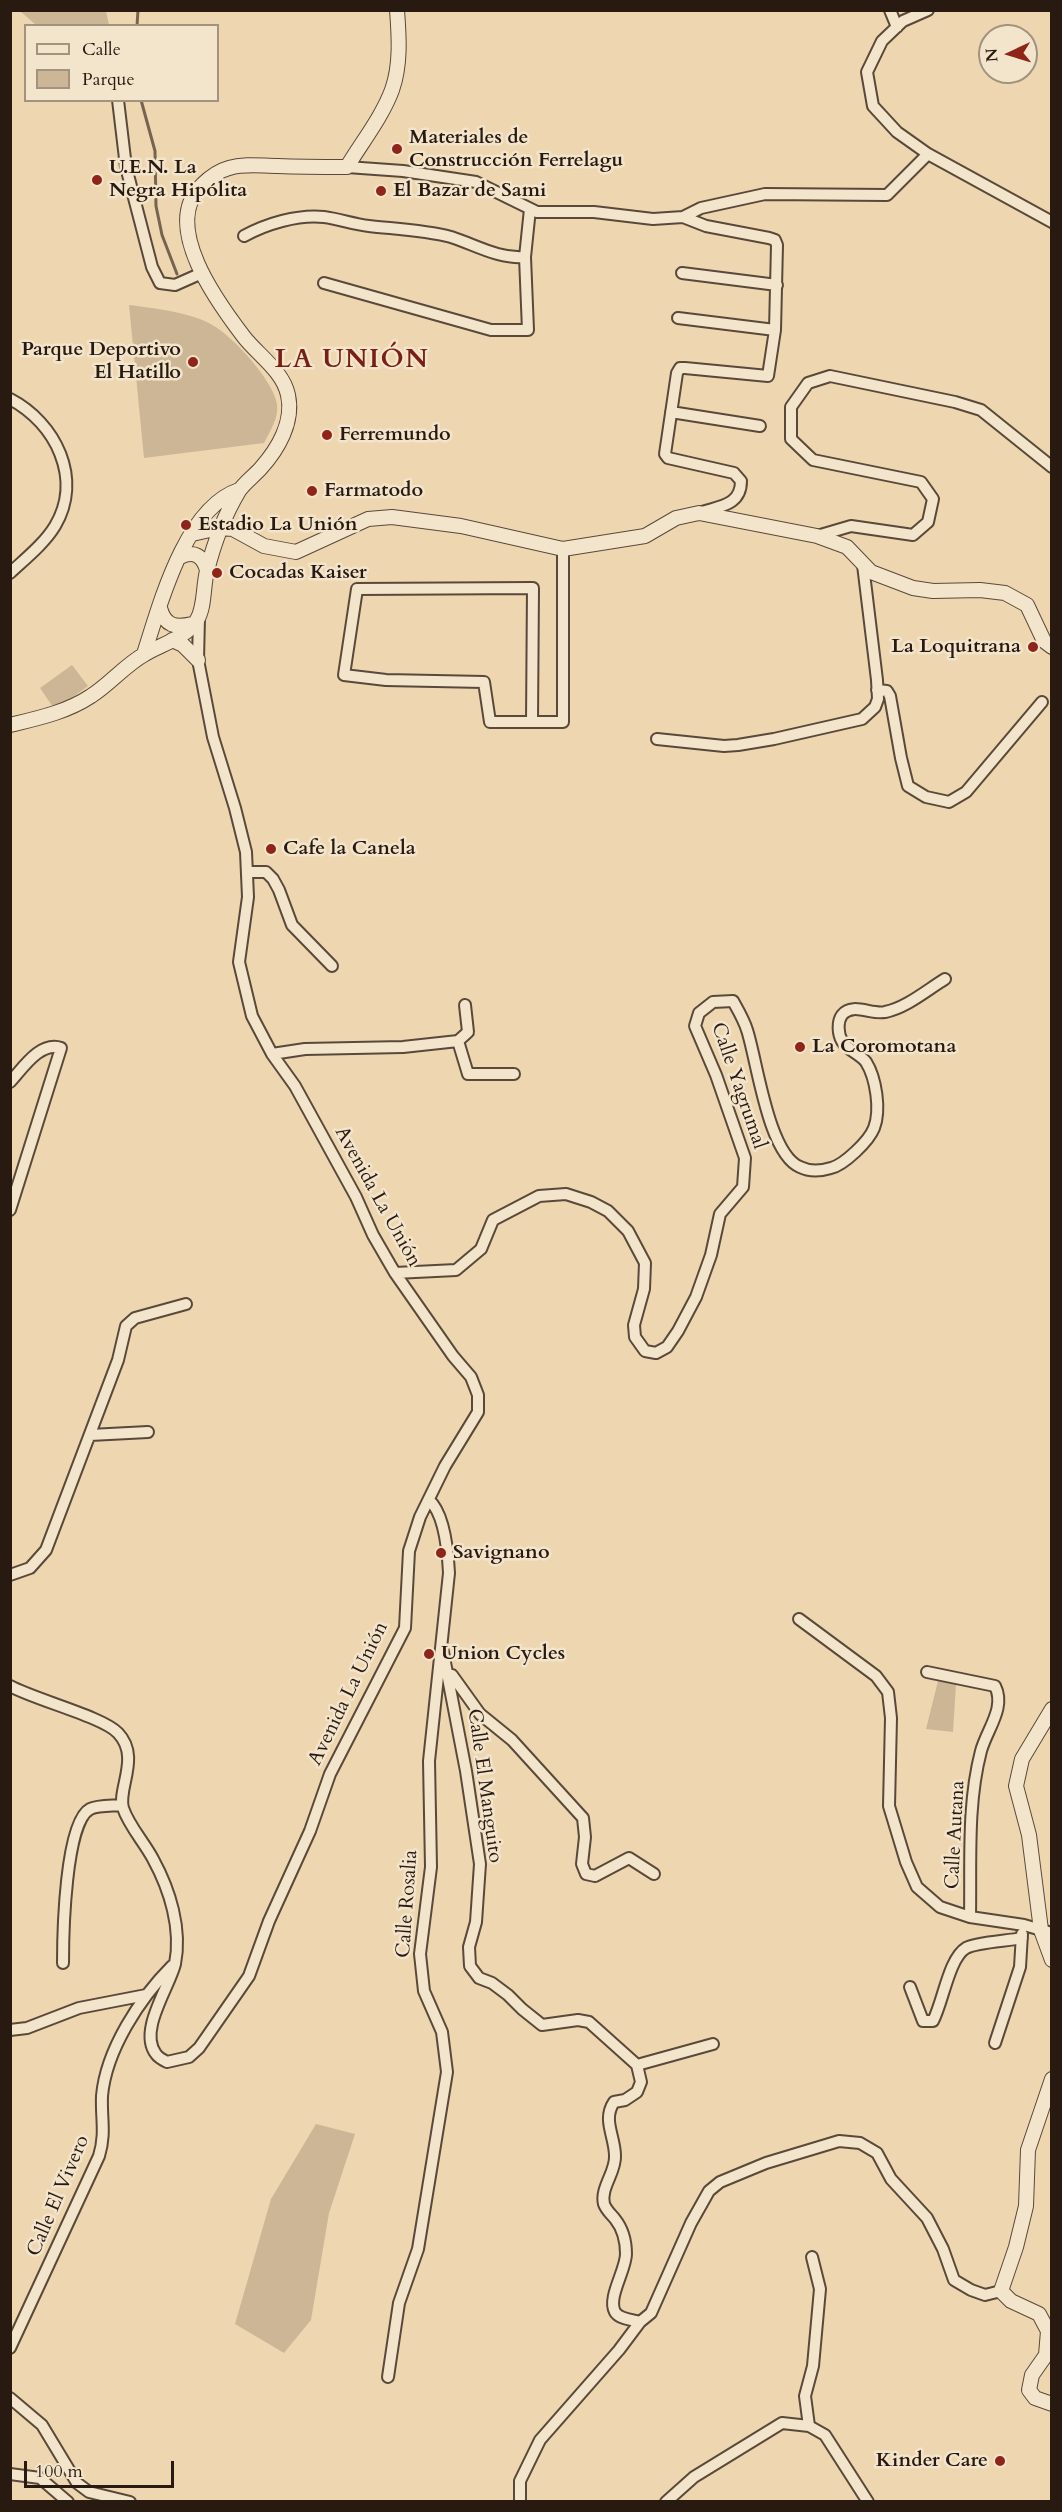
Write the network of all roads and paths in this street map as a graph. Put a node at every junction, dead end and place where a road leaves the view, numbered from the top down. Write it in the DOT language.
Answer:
graph roads {
  1 [pos="397,10"];
  2 [pos="890,10"];
  3 [pos="928,10"];
  4 [pos="897,27"];
  5 [pos="118,102"];
  6 [pos="928,154"];
  7 [pos="347,166"];
  8 [pos="530,209"];
  9 [pos="683,217"];
  10 [pos="1052,222"];
  11 [pos="244,236"];
  12 [pos="525,257"];
  13 [pos="202,273"];
  14 [pos="682,273"];
  15 [pos="324,283"];
  16 [pos="777,285"];
  17 [pos="678,318"];
  18 [pos="775,330"];
  19 [pos="10,399"];
  20 [pos="671,412"];
  21 [pos="760,426"];
  22 [pos="1052,467"];
  23 [pos="239,490"];
  24 [pos="699,513"];
  25 [pos="219,528"];
  26 [pos="192,534"];
  27 [pos="817,536"];
  28 [pos="563,549"];
  29 [pos="180,557"];
  30 [pos="863,565"];
  31 [pos="207,570"];
  32 [pos="10,573"];
  33 [pos="160,608"];
  34 [pos="197,621"];
  35 [pos="172,640"];
  36 [pos="1052,647"];
  37 [pos="144,654"];
  38 [pos="198,660"];
  39 [pos="877,690"];
  40 [pos="1042,702"];
  41 [pos="532,722"];
  42 [pos="10,725"];
  43 [pos="657,739"];
  44 [pos="248,872"];
  45 [pos="332,966"];
  46 [pos="945,979"];
  47 [pos="465,1005"];
  48 [pos="458,1041"];
  49 [pos="272,1054"];
  50 [pos="514,1074"];
  51 [pos="10,1082"];
  52 [pos="10,1210"];
  53 [pos="395,1274"];
  54 [pos="186,1304"];
  55 [pos="148,1432"];
  56 [pos="90,1435"];
  57 [pos="429,1500"];
  58 [pos="10,1575"];
  59 [pos="799,1619"];
  60 [pos="442,1647"];
  61 [pos="447,1667"];
  62 [pos="927,1672"];
  63 [pos="10,1686"];
  64 [pos="1052,1709"];
  65 [pos="122,1805"];
  66 [pos="654,1874"];
  67 [pos="970,1917"];
  68 [pos="1024,1925"];
  69 [pos="1046,1931"];
  70 [pos="1022,1938"];
  71 [pos="1052,1960"];
  72 [pos="63,1963"];
  73 [pos="174,1964"];
  74 [pos="910,1987"];
  75 [pos="147,1995"];
  76 [pos="10,2030"];
  77 [pos="995,2043"];
  78 [pos="713,2044"];
  79 [pos="637,2065"];
  80 [pos="1052,2079"];
  81 [pos="812,2257"];
  82 [pos="1001,2291"];
  83 [pos="640,2322"];
  84 [pos="10,2348"];
  85 [pos="388,2378"];
  86 [pos="10,2398"];
  87 [pos="1052,2404"];
  88 [pos="809,2426"];
  89 [pos="10,2474"];
  90 [pos="68,2502"];
  91 [pos="130,2502"];
  92 [pos="520,2502"];
  93 [pos="666,2502"];
  94 [pos="868,2502"];
  1 -- 7 [label="street"];
  2 -- 4 [label="street"];
  3 -- 4 [label="street"];
  4 -- 6 [label="street"];
  5 -- 13 [label="street"];
  6 -- 9 [label="street"];
  6 -- 10 [label="street"];
  7 -- 8 [label="street"];
  7 -- 13 [label="street, Avenida La Unión"];
  8 -- 9 [label="street"];
  8 -- 12 [label="street"];
  9 -- 16 [label="street"];
  11 -- 12 [label="street"];
  12 -- 15 [label="street"];
  13 -- 23 [label="street, Avenida La Unión"];
  14 -- 16 [label="street"];
  16 -- 18 [label="street"];
  17 -- 18 [label="street"];
  18 -- 20 [label="street"];
  19 -- 32 [label="street"];
  20 -- 21 [label="street"];
  20 -- 24 [label="street"];
  22 -- 27 [label="street"];
  23 -- 25 [label="street, Avenida La Unión"];
  23 -- 26 [label="street, Avenida La Unión"];
  24 -- 27 [label="street"];
  24 -- 28 [label="street"];
  25 -- 26 [label="street"];
  25 -- 28 [label="street"];
  25 -- 31 [label="street, Avenida La Unión"];
  26 -- 29 [label="street, Avenida La Unión"];
  27 -- 30 [label="street"];
  28 -- 41 [label="street"];
  29 -- 31 [label="street"];
  29 -- 33 [label="street, Avenida La Unión"];
  30 -- 36 [label="street"];
  30 -- 39 [label="street"];
  31 -- 34 [label="street, Avenida La Unión"];
  33 -- 34 [label="street"];
  33 -- 37 [label="street, Avenida La Unión"];
  34 -- 35 [label="street"];
  34 -- 38 [label="street, Avenida La Unión"];
  35 -- 37 [label="street"];
  35 -- 38 [label="street"];
  37 -- 42 [label="street"];
  38 -- 44 [label="street, Avenida La Unión"];
  39 -- 40 [label="street"];
  39 -- 43 [label="street"];
  41 -- 41 [label="street"];
  44 -- 45 [label="street"];
  44 -- 49 [label="street, Avenida La Unión"];
  46 -- 53 [label="street, Calle Yagrumal"];
  47 -- 48 [label="street"];
  48 -- 49 [label="street"];
  48 -- 50 [label="street"];
  49 -- 53 [label="street, Avenida La Unión"];
  51 -- 52 [label="street"];
  53 -- 57 [label="street, Avenida La Unión"];
  54 -- 56 [label="street"];
  55 -- 56 [label="street"];
  56 -- 58 [label="street"];
  57 -- 60 [label="street, Calle Rosalia"];
  57 -- 73 [label="street, Avenida La Unión"];
  59 -- 67 [label="street"];
  60 -- 61 [label="street, Calle El Manguito"];
  60 -- 85 [label="street, Calle Rosalia"];
  61 -- 66 [label="street"];
  61 -- 79 [label="street, Calle El Manguito"];
  62 -- 67 [label="street, Calle Autana"];
  63 -- 65 [label="street"];
  64 -- 69 [label="street"];
  65 -- 72 [label="street"];
  65 -- 73 [label="street, Avenida La Unión"];
  67 -- 68 [label="street"];
  68 -- 69 [label="street"];
  68 -- 70 [label="street"];
  69 -- 71 [label="street"];
  70 -- 74 [label="street"];
  70 -- 77 [label="street"];
  73 -- 75 [label="street, Calle El Vivero"];
  75 -- 76 [label="street"];
  75 -- 84 [label="street, Calle El Vivero"];
  78 -- 79 [label="street"];
  79 -- 83 [label="street"];
  80 -- 82 [label="street"];
  81 -- 88 [label="street"];
  82 -- 83 [label="street"];
  82 -- 87 [label="street"];
  83 -- 92 [label="street"];
  86 -- 91 [label="street"];
  88 -- 93 [label="street"];
  88 -- 94 [label="street"];
  89 -- 90 [label="street"];
}
